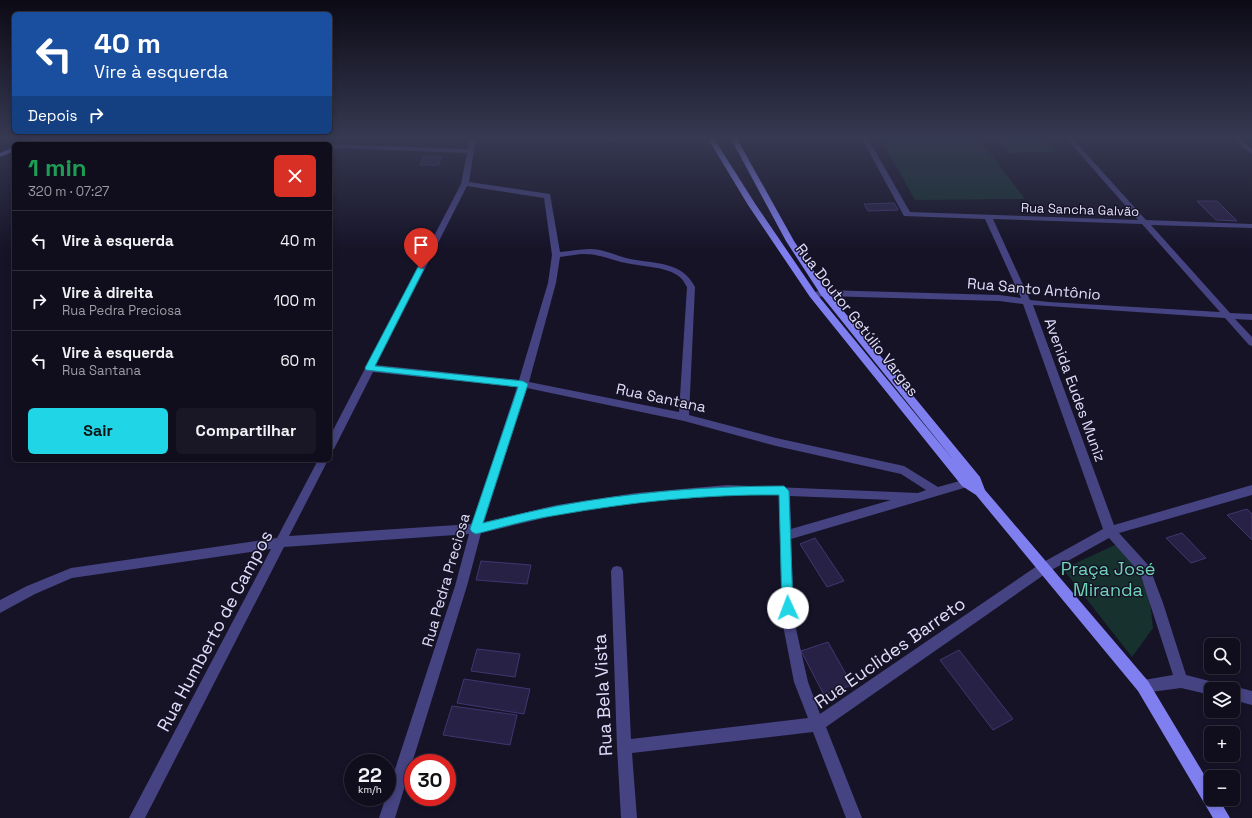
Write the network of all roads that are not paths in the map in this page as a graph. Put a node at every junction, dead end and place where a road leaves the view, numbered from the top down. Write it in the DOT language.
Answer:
graph roads {
  1 [pos="466,175"];
  2 [pos="734,175"];
  3 [pos="754,175"];
  4 [pos="885,175"];
  5 [pos="1103,175"];
  6 [pos="464,184"];
  7 [pos="988,217"];
  8 [pos="1146,223"];
  9 [pos="1252,226"];
  10 [pos="556,255"];
  11 [pos="824,294"];
  12 [pos="813,295"];
  13 [pos="1027,302"];
  14 [pos="1228,316"];
  15 [pos="1252,317"];
  16 [pos="1252,344"];
  17 [pos="369,368"];
  18 [pos="523,384"];
  19 [pos="684,417"];
  20 [pos="332,442"];
  21 [pos="322,462"];
  22 [pos="974,485"];
  23 [pos="1252,490"];
  24 [pos="784,491"];
  25 [pos="937,492"];
  26 [pos="918,497"];
  27 [pos="476,529"];
  28 [pos="1110,531"];
  29 [pos="785,536"];
  30 [pos="281,542"];
  31 [pos="1044,568"];
  32 [pos="617,571"];
  33 [pos="0,607"];
  34 [pos="1181,681"];
  35 [pos="1143,686"];
  36 [pos="1204,686"];
  37 [pos="1240,695"];
  38 [pos="1252,698"];
  39 [pos="818,724"];
  40 [pos="624,746"];
  41 [pos="137,818"];
  42 [pos="387,818"];
  43 [pos="629,818"];
  44 [pos="854,818"];
  45 [pos="1222,818"];
  1 -- 6 [label="street"];
  2 -- 12 [label="main road, Rua Doutor Getúlio Vargas"];
  3 -- 11 [label="main road, Rua Doutor Getúlio Vargas"];
  4 -- 7 [label="street, Rua Sancha Galvão"];
  5 -- 8 [label="street"];
  6 -- 10 [label="street, Rua Pedra Preciosa"];
  6 -- 17 [label="street"];
  7 -- 8 [label="street, Rua Sancha Galvão"];
  7 -- 13 [label="street, Avenida Eudes Muniz"];
  8 -- 9 [label="street, Rua Sancha Galvão"];
  8 -- 14 [label="street"];
  10 -- 18 [label="street, Rua Pedra Preciosa"];
  10 -- 19 [label="street"];
  11 -- 12 [label="street, Rua Santo Antônio"];
  11 -- 13 [label="street, Rua Santo Antônio"];
  11 -- 22 [label="main road, Rua Doutor Getúlio Vargas"];
  12 -- 22 [label="main road, Rua Doutor Getúlio Vargas"];
  13 -- 14 [label="street, Rua Santo Antônio"];
  13 -- 28 [label="street, Avenida Eudes Muniz"];
  14 -- 15 [label="street, Rua Santo Antônio"];
  14 -- 16 [label="street"];
  17 -- 18 [label="street, Rua Santana"];
  17 -- 20 [label="street"];
  18 -- 19 [label="street, Rua Santana"];
  18 -- 27 [label="street, Rua Pedra Preciosa"];
  19 -- 25 [label="street, Rua Santana"];
  21 -- 30 [label="street, Rua Humberto de Campos"];
  22 -- 25 [label="street"];
  22 -- 31 [label="main road, Rua Doutor Getúlio Vargas"];
  23 -- 28 [label="street"];
  24 -- 26 [label="street"];
  24 -- 27 [label="street"];
  24 -- 29 [label="street"];
  25 -- 26 [label="street"];
  26 -- 29 [label="street"];
  27 -- 30 [label="street"];
  27 -- 42 [label="street, Rua Pedra Preciosa"];
  28 -- 31 [label="street"];
  28 -- 34 [label="street"];
  29 -- 39 [label="street"];
  30 -- 33 [label="street"];
  30 -- 41 [label="street, Rua Humberto de Campos"];
  31 -- 35 [label="main road, Rua Doutor Getúlio Vargas"];
  31 -- 39 [label="street, Rua Euclides Barreto"];
  32 -- 40 [label="street, Rua Bela Vista"];
  34 -- 35 [label="street"];
  34 -- 36 [label="street"];
  35 -- 45 [label="main road, Rua Doutor Getúlio Vargas"];
  37 -- 38 [label="street"];
  39 -- 40 [label="street, Rua Euclides Barreto"];
  39 -- 44 [label="street"];
  40 -- 43 [label="street, Rua Bela Vista"];
}
